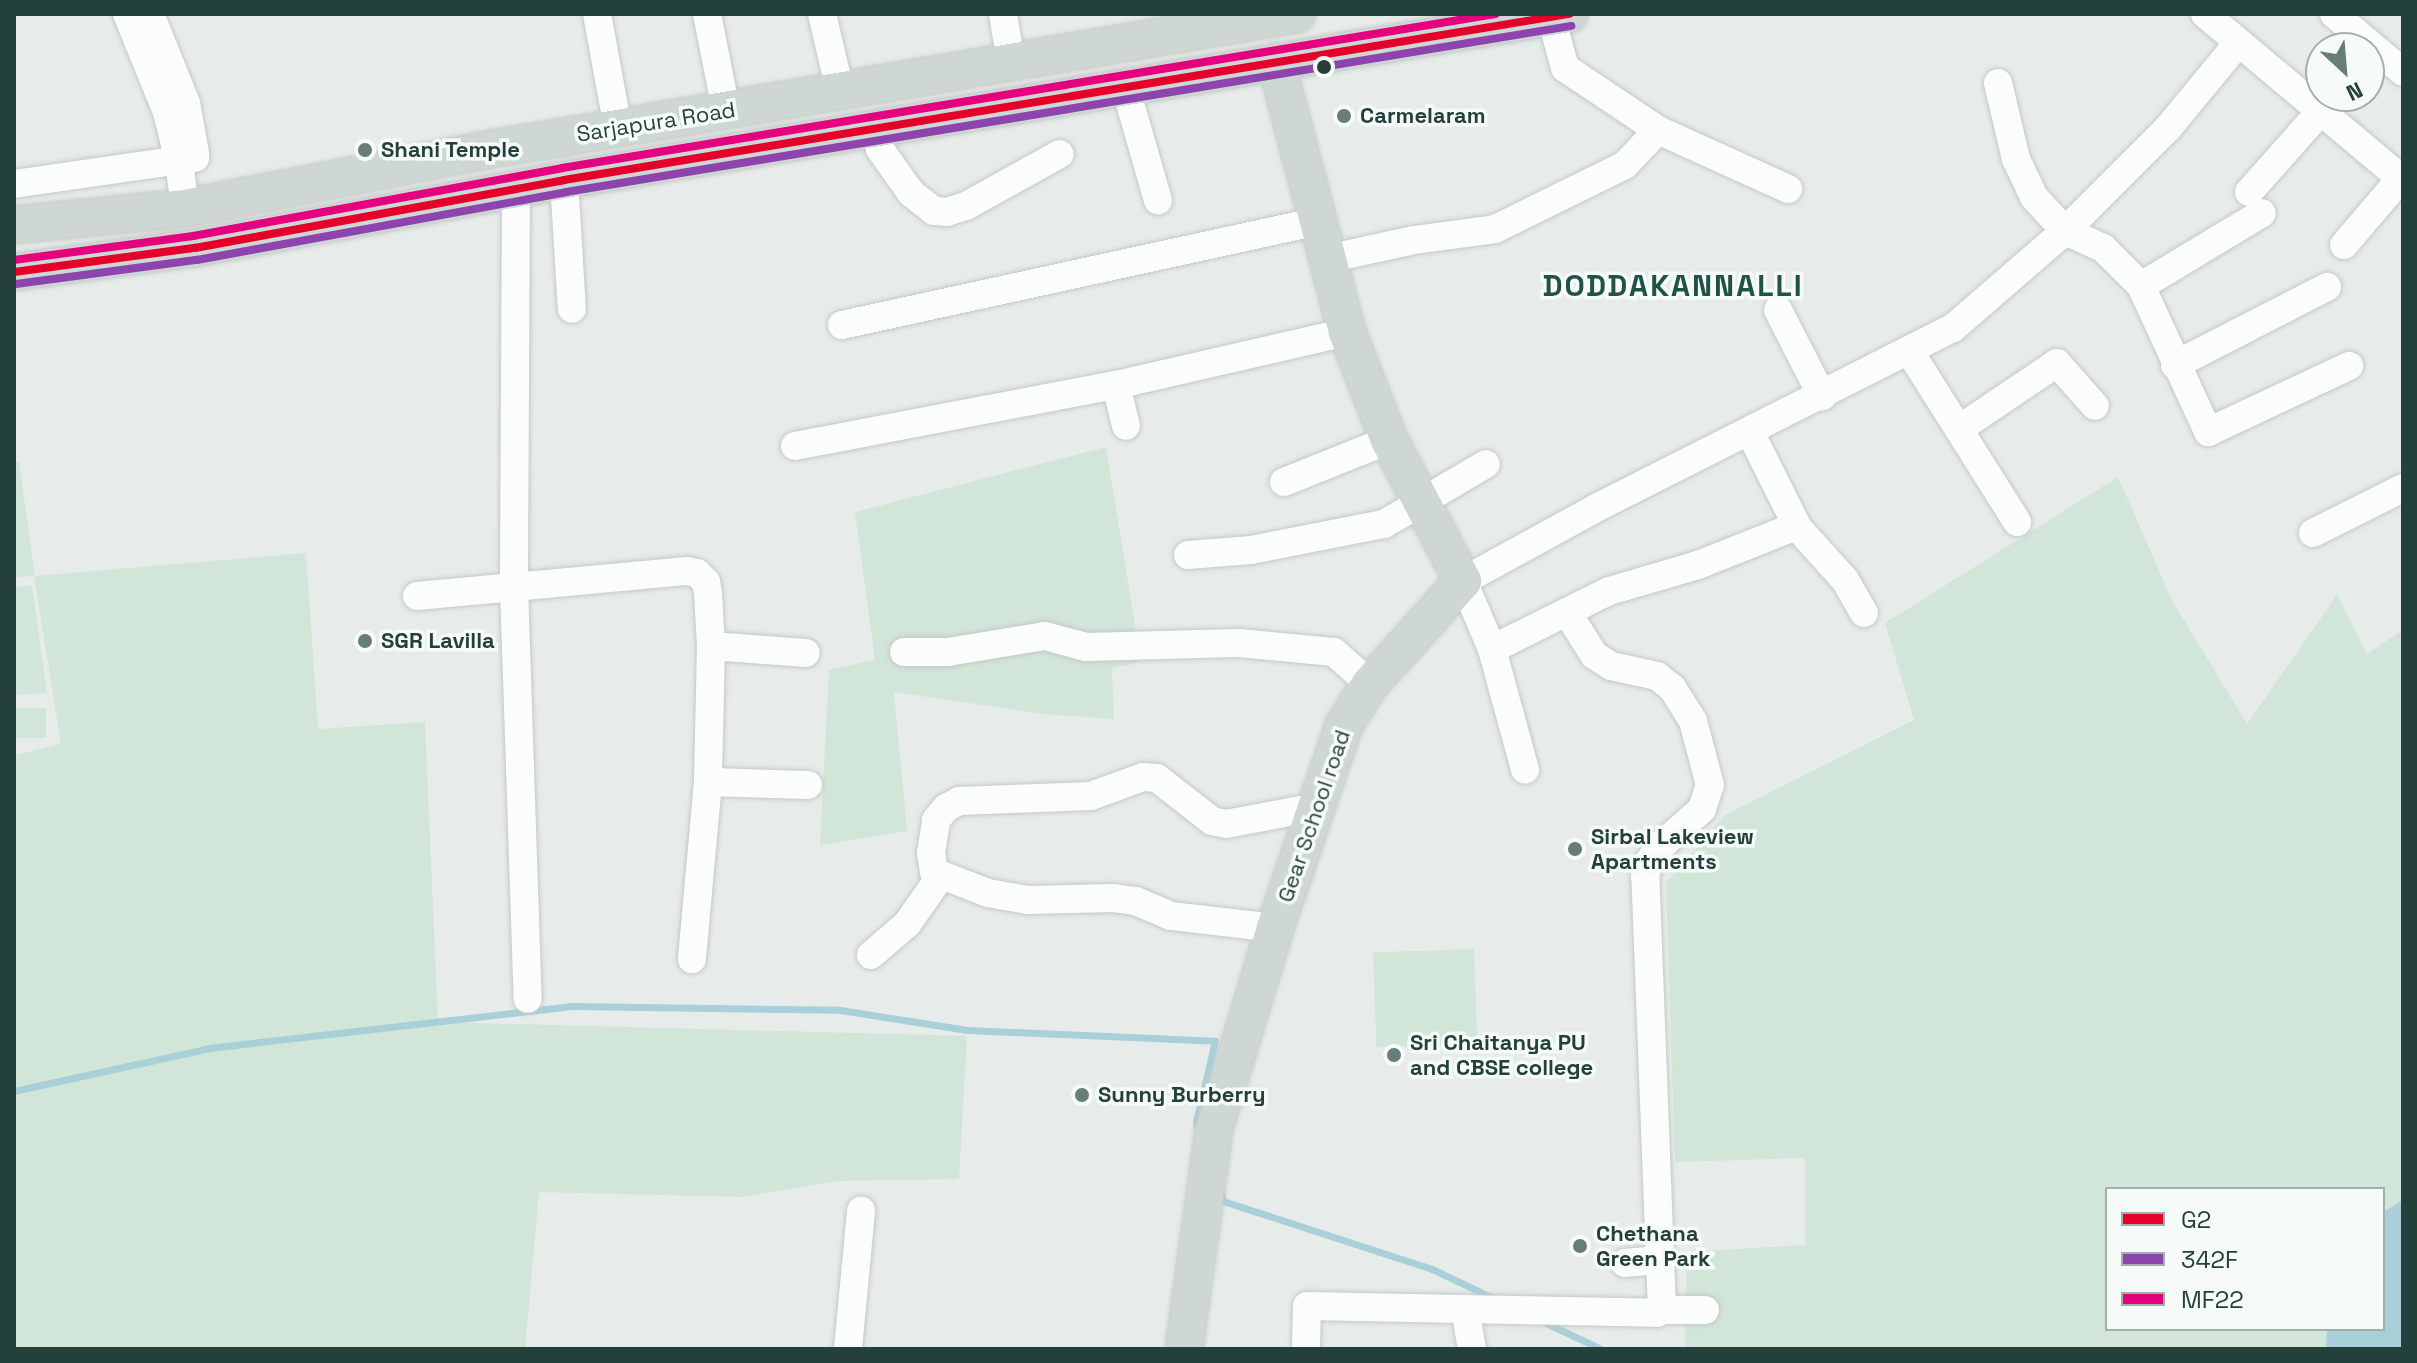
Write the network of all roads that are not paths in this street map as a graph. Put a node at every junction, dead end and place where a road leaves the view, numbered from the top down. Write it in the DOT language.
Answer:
graph roads {
  1 [pos="127,14"];
  2 [pos="150,14"];
  3 [pos="597,14"];
  4 [pos="707,14"];
  5 [pos="822,14"];
  6 [pos="1003,14"];
  7 [pos="1297,14"];
  8 [pos="2205,14"];
  9 [pos="2334,14"];
  10 [pos="1259,16"];
  11 [pos="1560,16"];
  12 [pos="2238,43"];
  13 [pos="1276,61"];
  14 [pos="1011,63"];
  15 [pos="2403,72"];
  16 [pos="1998,83"];
  17 [pos="1125,86"];
  18 [pos="840,91"];
  19 [pos="2305,98"];
  20 [pos="726,110"];
  21 [pos="2320,112"];
  22 [pos="2322,112"];
  23 [pos="876,127"];
  24 [pos="618,128"];
  25 [pos="1658,130"];
  26 [pos="1060,154"];
  27 [pos="187,159"];
  28 [pos="2402,179"];
  29 [pos="564,180"];
  30 [pos="14,184"];
  31 [pos="516,189"];
  32 [pos="1788,189"];
  33 [pos="1158,200"];
  34 [pos="195,206"];
  35 [pos="1316,222"];
  36 [pos="14,225"];
  37 [pos="2065,231"];
  38 [pos="2344,245"];
  39 [pos="1327,259"];
  40 [pos="14,272"];
  41 [pos="2141,286"];
  42 [pos="2327,287"];
  43 [pos="572,309"];
  44 [pos="1778,310"];
  45 [pos="842,325"];
  46 [pos="1347,332"];
  47 [pos="1910,352"];
  48 [pos="2175,365"];
  49 [pos="2349,366"];
  50 [pos="1116,385"];
  51 [pos="1822,396"];
  52 [pos="2095,406"];
  53 [pos="1126,426"];
  54 [pos="1959,429"];
  55 [pos="1750,432"];
  56 [pos="1389,440"];
  57 [pos="795,446"];
  58 [pos="1486,464"];
  59 [pos="1284,482"];
  60 [pos="2403,488"];
  61 [pos="1421,502"];
  62 [pos="2017,522"];
  63 [pos="1798,528"];
  64 [pos="2313,533"];
  65 [pos="1188,555"];
  66 [pos="1463,581"];
  67 [pos="514,587"];
  68 [pos="417,596"];
  69 [pos="1567,612"];
  70 [pos="1864,613"];
  71 [pos="711,646"];
  72 [pos="1492,649"];
  73 [pos="904,652"];
  74 [pos="806,653"];
  75 [pos="1370,684"];
  76 [pos="1525,770"];
  77 [pos="708,782"];
  78 [pos="808,785"];
  79 [pos="1316,807"];
  80 [pos="940,877"];
  81 [pos="1275,928"];
  82 [pos="871,955"];
  83 [pos="692,959"];
  84 [pos="528,999"];
  85 [pos="861,1211"];
  86 [pos="1662,1260"];
  87 [pos="1625,1263"];
  88 [pos="1465,1309"];
  89 [pos="1662,1310"];
  90 [pos="1705,1310"];
  91 [pos="848,1349"];
  92 [pos="1184,1349"];
  93 [pos="1306,1349"];
  94 [pos="1472,1349"];
  1 -- 27 [label="street"];
  2 -- 27 [label="street"];
  3 -- 24 [label="street"];
  4 -- 20 [label="street"];
  5 -- 18 [label="street"];
  6 -- 14 [label="street"];
  7 -- 10 [label="main road, Sarjapura Road"];
  8 -- 12 [label="street"];
  9 -- 15 [label="street"];
  10 -- 14 [label="main road, Sarjapura Road"];
  11 -- 13 [label="main road, Sarjapura Road"];
  11 -- 25 [label="street"];
  12 -- 19 [label="street"];
  12 -- 37 [label="street"];
  13 -- 17 [label="main road, Sarjapura Road"];
  13 -- 35 [label="main road"];
  14 -- 18 [label="main road, Sarjapura Road"];
  16 -- 37 [label="street"];
  17 -- 23 [label="main road, Sarjapura Road"];
  17 -- 33 [label="street"];
  18 -- 20 [label="main road, Sarjapura Road"];
  20 -- 24 [label="main road, Sarjapura Road"];
  21 -- 41 [label="street"];
  22 -- 28 [label="street"];
  23 -- 26 [label="street"];
  23 -- 29 [label="main road, Sarjapura Road"];
  24 -- 34 [label="main road, Sarjapura Road"];
  25 -- 32 [label="street"];
  25 -- 39 [label="street"];
  27 -- 30 [label="street"];
  27 -- 34 [label="street"];
  28 -- 38 [label="street"];
  29 -- 31 [label="main road, Sarjapura Road"];
  29 -- 43 [label="street"];
  31 -- 40 [label="main road, Sarjapura Road"];
  31 -- 67 [label="street"];
  34 -- 36 [label="main road, Sarjapura Road"];
  35 -- 39 [label="main road"];
  35 -- 45 [label="street"];
  37 -- 41 [label="street"];
  37 -- 47 [label="street"];
  39 -- 46 [label="main road"];
  41 -- 48 [label="street"];
  42 -- 48 [label="street"];
  44 -- 51 [label="street"];
  46 -- 50 [label="street"];
  46 -- 56 [label="main road"];
  47 -- 51 [label="street"];
  47 -- 54 [label="street"];
  48 -- 49 [label="street"];
  50 -- 53 [label="street"];
  50 -- 57 [label="street"];
  51 -- 55 [label="street"];
  52 -- 54 [label="street"];
  54 -- 62 [label="street"];
  55 -- 63 [label="street"];
  55 -- 66 [label="street"];
  56 -- 59 [label="street"];
  56 -- 61 [label="main road"];
  58 -- 61 [label="street"];
  60 -- 64 [label="street"];
  61 -- 65 [label="street"];
  61 -- 66 [label="main road"];
  63 -- 69 [label="street"];
  63 -- 70 [label="street"];
  66 -- 72 [label="street"];
  66 -- 75 [label="main road, Gear School road"];
  67 -- 68 [label="street"];
  67 -- 71 [label="street"];
  67 -- 84 [label="street"];
  69 -- 72 [label="street"];
  69 -- 86 [label="street"];
  71 -- 74 [label="street"];
  71 -- 77 [label="street"];
  72 -- 76 [label="street"];
  73 -- 75 [label="street"];
  75 -- 79 [label="main road, Gear School road"];
  77 -- 78 [label="street"];
  77 -- 83 [label="street"];
  79 -- 80 [label="street"];
  79 -- 81 [label="main road, Gear School road"];
  80 -- 81 [label="street"];
  80 -- 82 [label="street"];
  81 -- 92 [label="main road, Gear School road"];
  85 -- 91 [label="street"];
  86 -- 87 [label="street"];
  86 -- 89 [label="street"];
  88 -- 89 [label="street"];
  88 -- 93 [label="street"];
  88 -- 94 [label="street"];
  89 -- 90 [label="street"];
}
